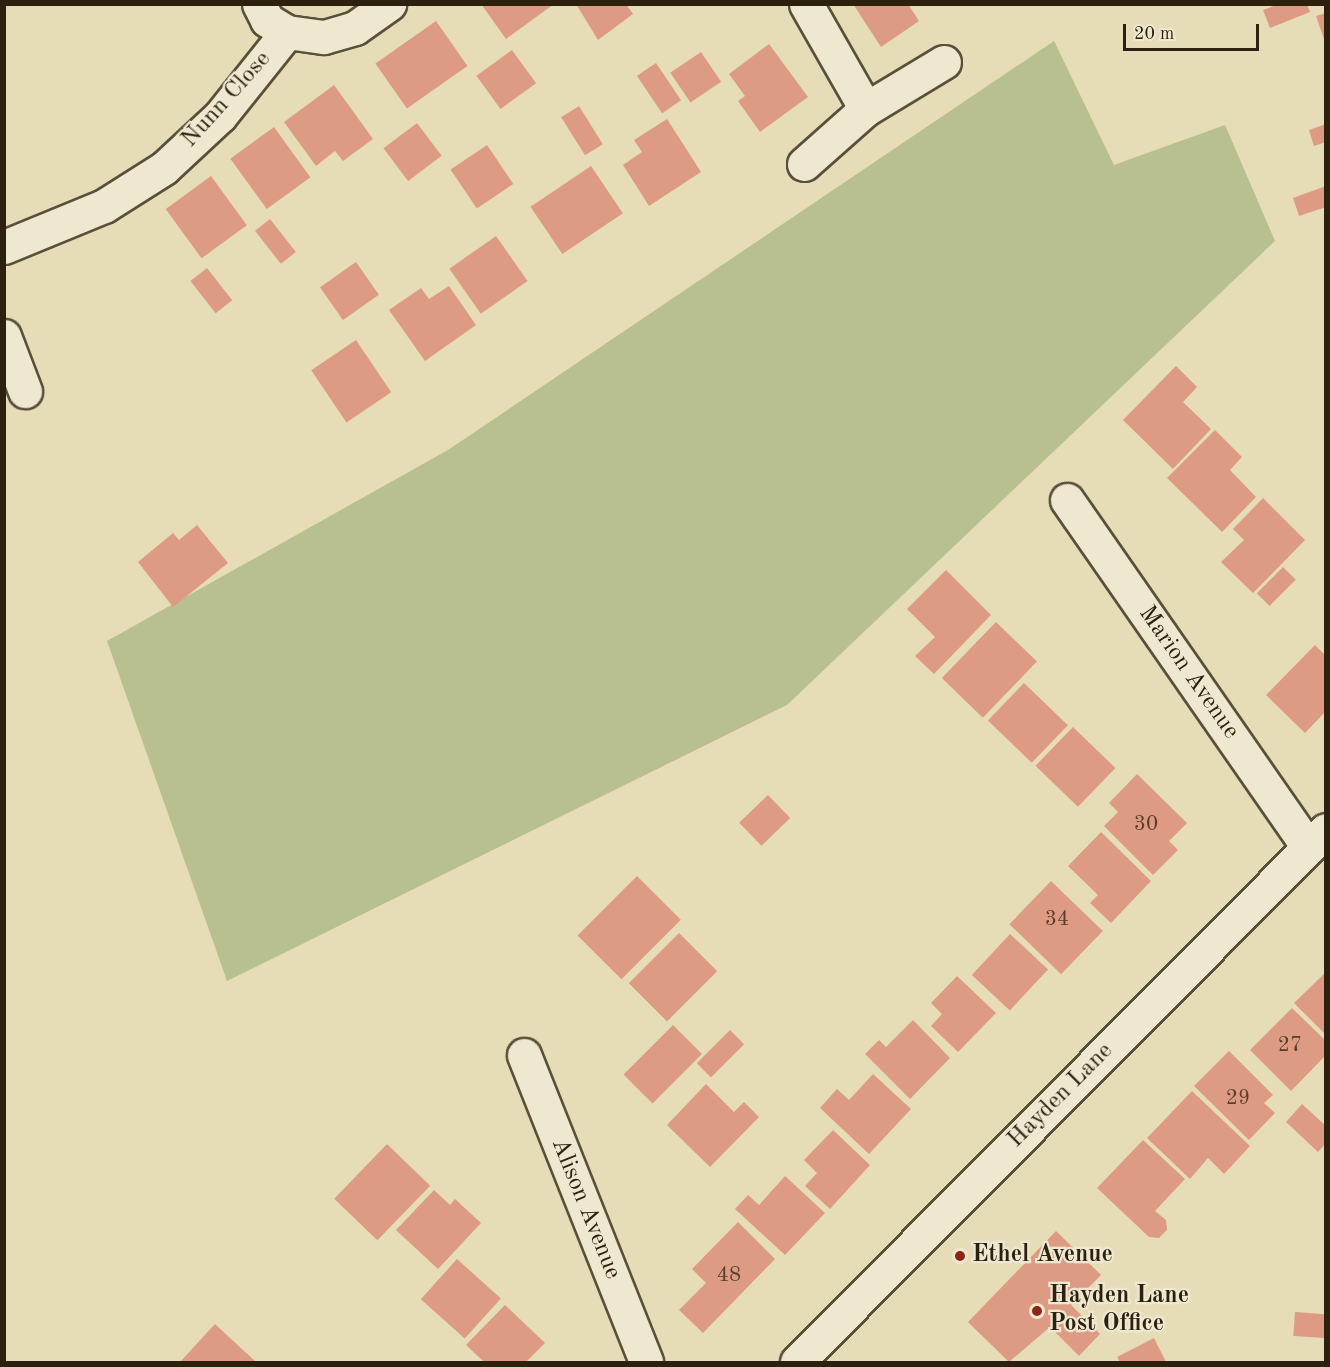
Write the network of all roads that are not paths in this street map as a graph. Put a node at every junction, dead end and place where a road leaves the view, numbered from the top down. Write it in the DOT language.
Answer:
graph roads {
  1 [pos="259,4"];
  2 [pos="389,4"];
  3 [pos="806,4"];
  4 [pos="287,32"];
  5 [pos="944,62"];
  6 [pos="866,109"];
  7 [pos="804,164"];
  8 [pos="4,247"];
  9 [pos="4,336"];
  10 [pos="25,391"];
  11 [pos="1067,500"];
  12 [pos="1317,838"];
  13 [pos="524,1055"];
  14 [pos="646,1362"];
  15 [pos="797,1362"];
  1 -- 4 [label="street"];
  2 -- 4 [label="street"];
  3 -- 6 [label="street"];
  4 -- 8 [label="street, Nunn Close"];
  5 -- 6 [label="street"];
  6 -- 7 [label="street"];
  9 -- 10 [label="street"];
  11 -- 12 [label="street, Marion Avenue"];
  12 -- 15 [label="street, Hayden Lane"];
  13 -- 14 [label="street, Alison Avenue"];
}
